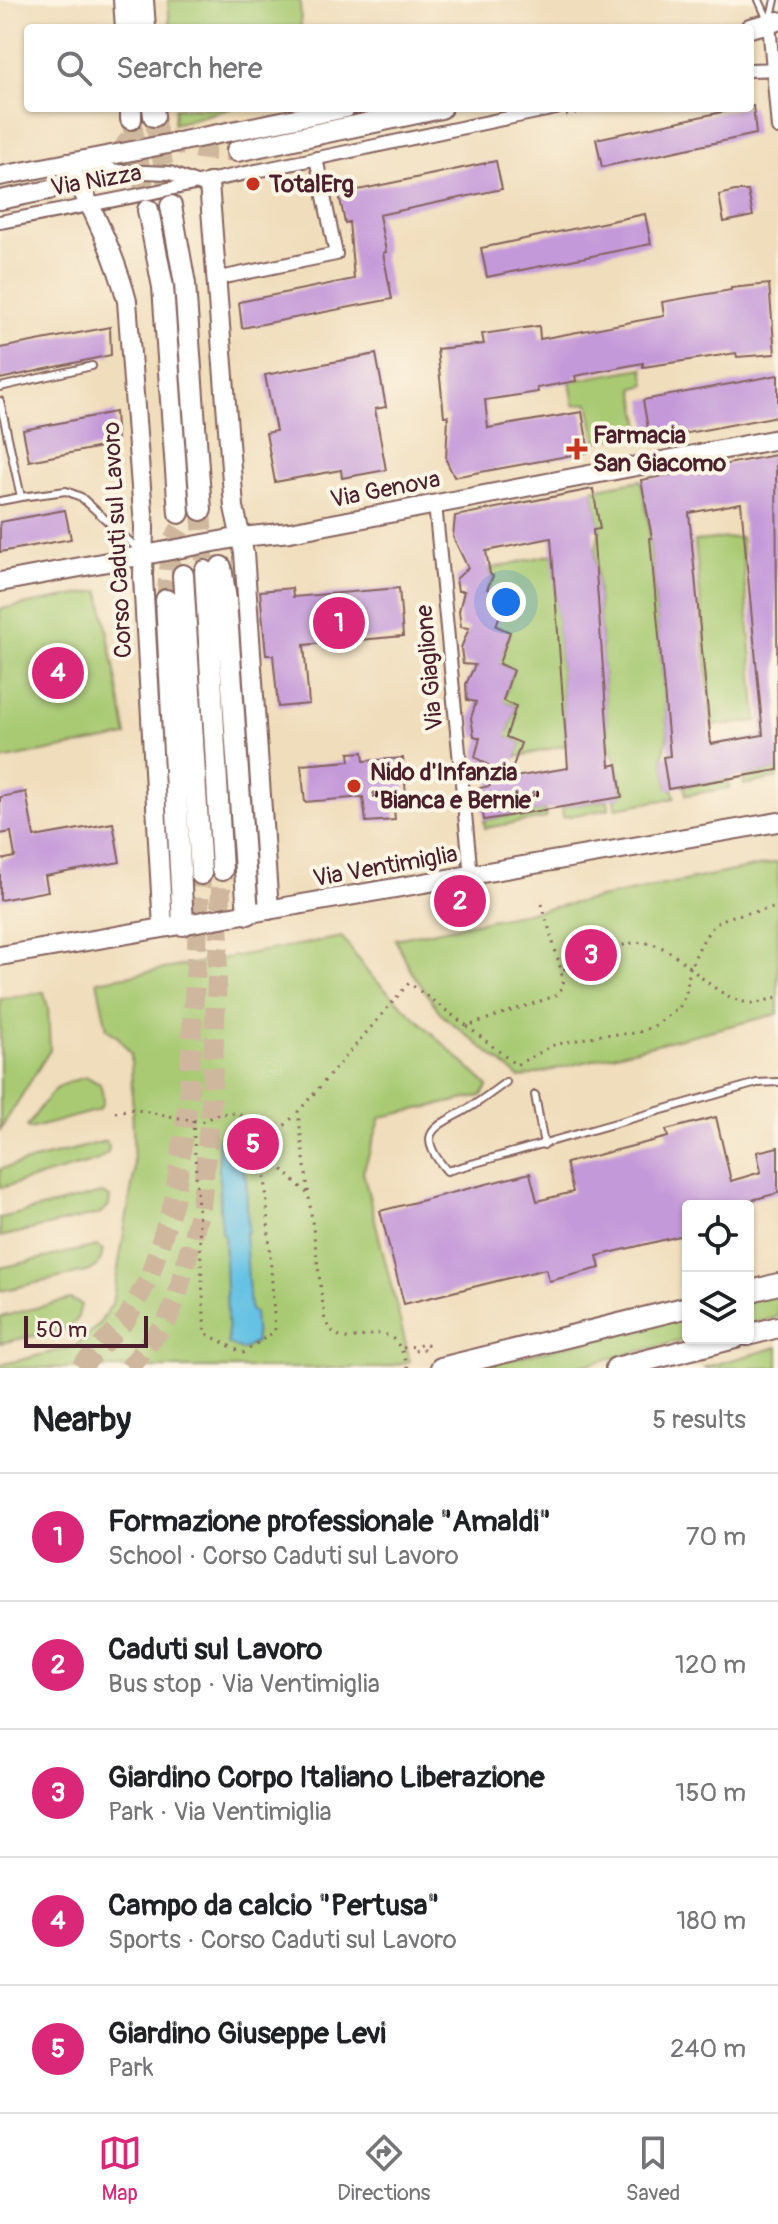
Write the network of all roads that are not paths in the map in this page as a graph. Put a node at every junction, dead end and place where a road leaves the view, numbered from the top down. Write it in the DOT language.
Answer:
graph roads {
  1 [pos="124,0"];
  2 [pos="143,0"];
  3 [pos="759,0"];
  4 [pos="775,0"];
  5 [pos="773,22"];
  6 [pos="126,24"];
  7 [pos="145,24"];
  8 [pos="776,69"];
  9 [pos="754,70"];
  10 [pos="326,112"];
  11 [pos="422,112"];
  12 [pos="537,112"];
  13 [pos="778,128"];
  14 [pos="237,151"];
  15 [pos="316,158"];
  16 [pos="67,163"];
  17 [pos="0,176"];
  18 [pos="205,184"];
  19 [pos="49,190"];
  20 [pos="0,200"];
  21 [pos="90,205"];
  22 [pos="171,206"];
  23 [pos="148,210"];
  24 [pos="0,222"];
  25 [pos="215,279"];
  26 [pos="92,366"];
  27 [pos="0,387"];
  28 [pos="0,401"];
  29 [pos="1,415"];
  30 [pos="778,439"];
  31 [pos="21,497"];
  32 [pos="0,501"];
  33 [pos="435,504"];
  34 [pos="201,510"];
  35 [pos="179,513"];
  36 [pos="241,537"];
  37 [pos="145,555"];
  38 [pos="183,575"];
  39 [pos="0,582"];
  40 [pos="166,600"];
  41 [pos="778,822"];
  42 [pos="222,870"];
  43 [pos="201,874"];
  44 [pos="471,876"];
  45 [pos="269,910"];
  46 [pos="248,914"];
  47 [pos="173,926"];
  48 [pos="0,956"];
  49 [pos="506,1082"];
  50 [pos="778,1082"];
  51 [pos="535,1095"];
  52 [pos="544,1145"];
  53 [pos="778,1284"];
  54 [pos="754,1290"];
  55 [pos="682,1308"];
  56 [pos="778,1327"];
  57 [pos="754,1333"];
  58 [pos="711,1344"];
  59 [pos="441,1368"];
  60 [pos="616,1368"];
  1 -- 6 [label="main road"];
  2 -- 7 [label="main road"];
  3 -- 5 [label="lane"];
  4 -- 5 [label="lane"];
  5 -- 8 [label="street"];
  8 -- 9 [label="street"];
  8 -- 13 [label="street"];
  10 -- 16 [label="street, Via Nizza, bridge"];
  11 -- 14 [label="main road"];
  12 -- 15 [label="street, Via Nizza"];
  15 -- 18 [label="street, Via Nizza"];
  15 -- 25 [label="street"];
  16 -- 17 [label="street, Via Nizza"];
  16 -- 18 [label="street, Via Nizza"];
  16 -- 21 [label="street, Corso Caduti sul Lavoro"];
  18 -- 21 [label="street, Via Nizza"];
  18 -- 25 [label="street"];
  19 -- 20 [label="street"];
  21 -- 24 [label="street, Via Nizza"];
  21 -- 37 [label="street, Corso Caduti sul Lavoro"];
  22 -- 34 [label="main road"];
  23 -- 35 [label="main road"];
  25 -- 36 [label="street"];
  26 -- 27 [label="lane"];
  28 -- 29 [label="lane"];
  29 -- 31 [label="lane"];
  30 -- 33 [label="street, Via Genova"];
  31 -- 32 [label="lane"];
  31 -- 37 [label="lane"];
  33 -- 36 [label="street, Via Genova"];
  33 -- 44 [label="street, Via Giaglione"];
  36 -- 37 [label="street, Via Genova"];
  36 -- 45 [label="street"];
  37 -- 39 [label="street, Via Genova"];
  37 -- 47 [label="street, Corso Caduti sul Lavoro"];
  38 -- 43 [label="main road"];
  40 -- 47 [label="main road"];
  41 -- 44 [label="street, Via Ventimiglia"];
  42 -- 46 [label="main road"];
  44 -- 45 [label="street, Via Ventimiglia"];
  45 -- 46 [label="street, Via Ventimiglia"];
  46 -- 47 [label="street, Via Ventimiglia"];
  47 -- 48 [label="street, Via Ventimiglia"];
  49 -- 52 [label="lane"];
  50 -- 52 [label="lane"];
  51 -- 52 [label="lane"];
  53 -- 54 [label="main road"];
  55 -- 59 [label="main road"];
  56 -- 57 [label="main road"];
  58 -- 60 [label="main road"];
}
